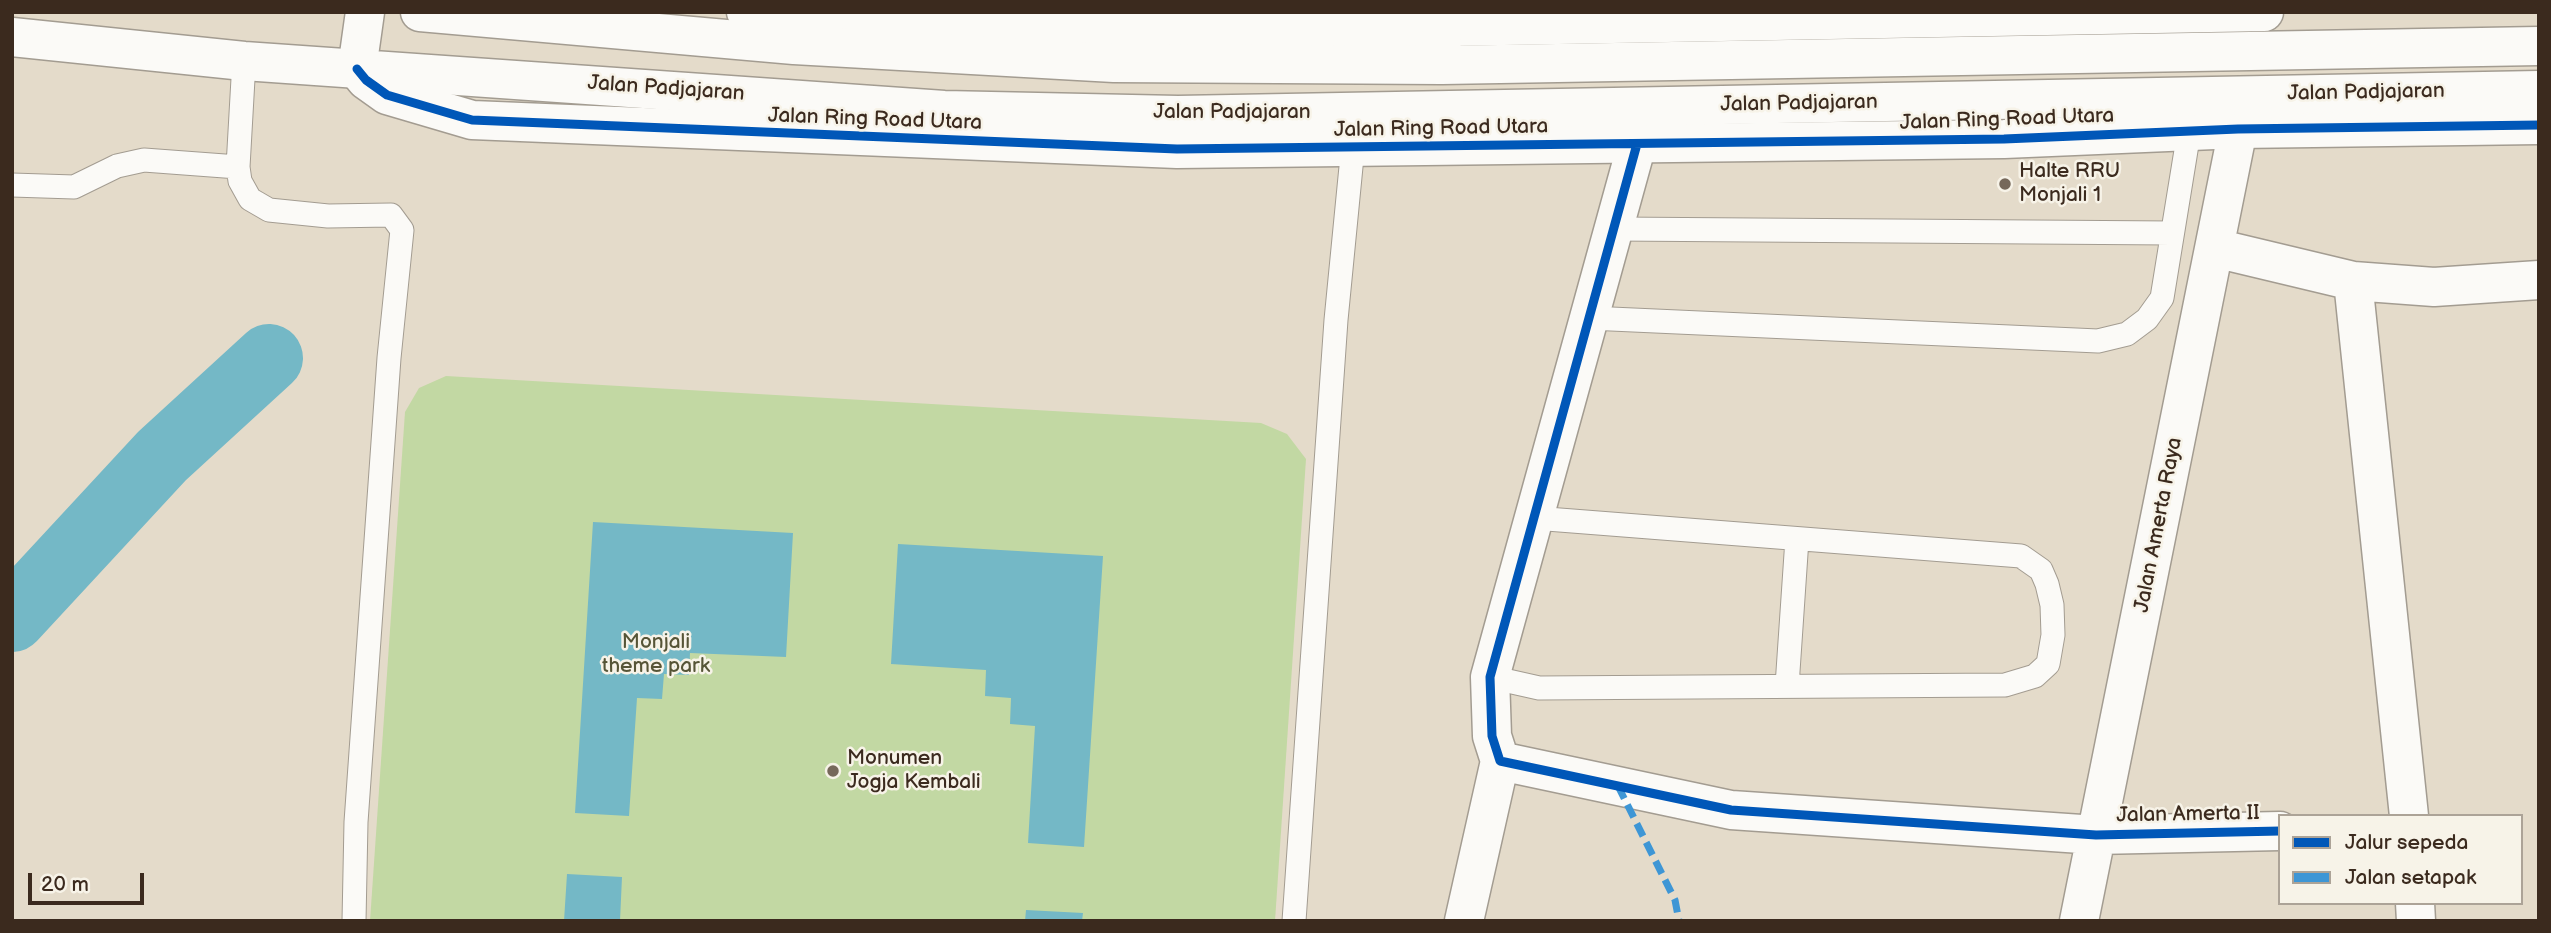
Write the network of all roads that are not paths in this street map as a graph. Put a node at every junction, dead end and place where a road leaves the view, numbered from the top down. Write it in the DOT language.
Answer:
graph roads {
  1 [pos="365,12"];
  2 [pos="420,12"];
  3 [pos="746,12"];
  4 [pos="2264,12"];
  5 [pos="1441,27"];
  6 [pos="12,37"];
  7 [pos="2539,46"];
  8 [pos="244,61"];
  9 [pos="1442,65"];
  10 [pos="357,69"];
  11 [pos="2539,90"];
  12 [pos="2539,125"];
  13 [pos="2238,129"];
  14 [pos="1355,130"];
  15 [pos="2189,132"];
  16 [pos="1637,144"];
  17 [pos="238,167"];
  18 [pos="12,185"];
  19 [pos="1614,229"];
  20 [pos="2172,233"];
  21 [pos="2214,248"];
  22 [pos="2539,280"];
  23 [pos="2353,281"];
  24 [pos="1589,318"];
  25 [pos="1534,517"];
  26 [pos="1797,539"];
  27 [pos="1490,677"];
  28 [pos="1787,686"];
  29 [pos="1500,761"];
  30 [pos="2409,814"];
  31 [pos="2278,831"];
  32 [pos="2096,835"];
  33 [pos="354,921"];
  34 [pos="1294,921"];
  35 [pos="1464,921"];
  36 [pos="2079,921"];
  1 -- 10 [label="main road"];
  2 -- 9 [label="main road"];
  3 -- 5 [label="main road"];
  4 -- 5 [label="main road"];
  5 -- 9 [label="main road"];
  6 -- 8 [label="main road, Jalan Padjajaran"];
  7 -- 9 [label="main road"];
  8 -- 10 [label="main road, Jalan Padjajaran"];
  8 -- 17 [label="lane"];
  10 -- 14 [label="main road, Jalan Padjajaran"];
  11 -- 14 [label="main road, Jalan Padjajaran"];
  12 -- 13 [label="main road, Jalan Ring Road Utara"];
  13 -- 15 [label="main road, Jalan Ring Road Utara"];
  13 -- 21 [label="main road, Jalan Amerta Raya"];
  14 -- 16 [label="main road, Jalan Ring Road Utara"];
  14 -- 34 [label="lane"];
  15 -- 16 [label="main road, Jalan Ring Road Utara"];
  15 -- 20 [label="lane"];
  16 -- 19 [label="main road"];
  17 -- 18 [label="lane"];
  17 -- 33 [label="lane"];
  19 -- 20 [label="lane"];
  19 -- 24 [label="main road"];
  20 -- 24 [label="lane"];
  21 -- 23 [label="main road"];
  21 -- 32 [label="main road, Jalan Amerta Raya"];
  22 -- 23 [label="main road"];
  23 -- 30 [label="main road"];
  24 -- 25 [label="main road"];
  25 -- 26 [label="lane"];
  25 -- 27 [label="main road"];
  26 -- 28 [label="lane"];
  26 -- 28 [label="lane"];
  27 -- 28 [label="lane"];
  27 -- 29 [label="main road"];
  29 -- 32 [label="main road, Jalan Amerta II"];
  29 -- 35 [label="main road"];
  31 -- 32 [label="main road, Jalan Amerta II"];
  32 -- 36 [label="main road, Jalan Amerta Raya"];
}
